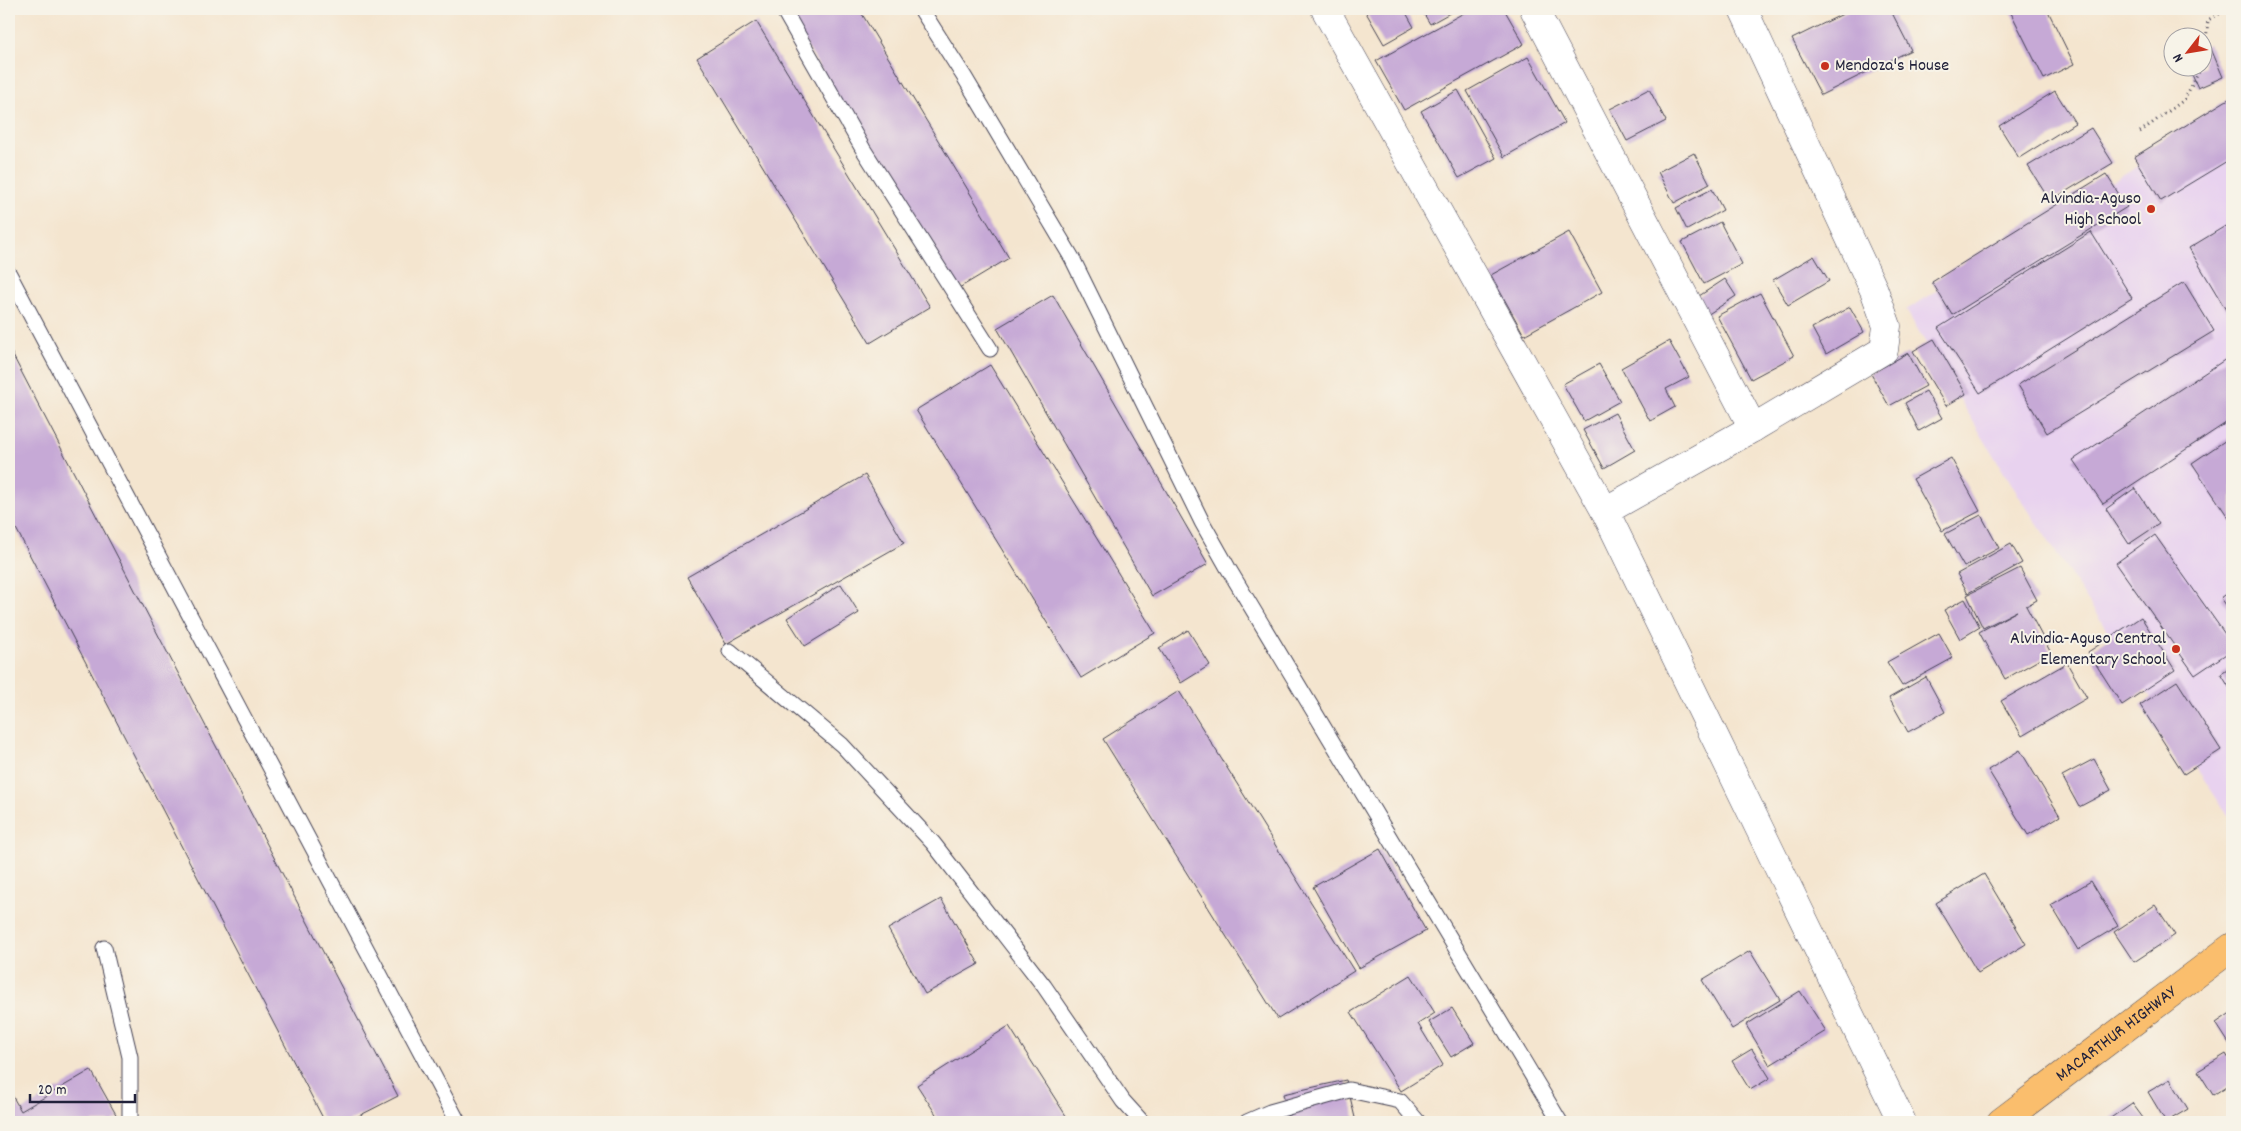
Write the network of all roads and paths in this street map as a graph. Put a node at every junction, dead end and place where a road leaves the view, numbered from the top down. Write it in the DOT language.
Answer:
graph roads {
  1 [pos="783,9"];
  2 [pos="921,9"];
  3 [pos="1325,9"];
  4 [pos="1534,9"];
  5 [pos="1743,9"];
  6 [pos="2228,9"];
  7 [pos="2207,28"];
  8 [pos="2196,78"];
  9 [pos="2140,132"];
  10 [pos="9,274"];
  11 [pos="990,349"];
  12 [pos="1752,428"];
  13 [pos="1606,511"];
  14 [pos="730,651"];
  15 [pos="2232,947"];
  16 [pos="104,948"];
  17 [pos="130,1122"];
  18 [pos="458,1122"];
  19 [pos="1142,1122"];
  20 [pos="1247,1122"];
  21 [pos="1418,1122"];
  22 [pos="1560,1122"];
  23 [pos="1902,1122"];
  24 [pos="2002,1122"];
  1 -- 11 [label="lane"];
  2 -- 22 [label="lane"];
  3 -- 13 [label="street"];
  4 -- 12 [label="street"];
  5 -- 12 [label="street"];
  6 -- 7 [label="path"];
  8 -- 9 [label="path"];
  10 -- 18 [label="lane"];
  12 -- 13 [label="street"];
  13 -- 23 [label="street"];
  14 -- 19 [label="lane"];
  15 -- 24 [label="highway, MACARTHUR HIGHWAY"];
  16 -- 17 [label="lane"];
  20 -- 21 [label="lane"];
}
